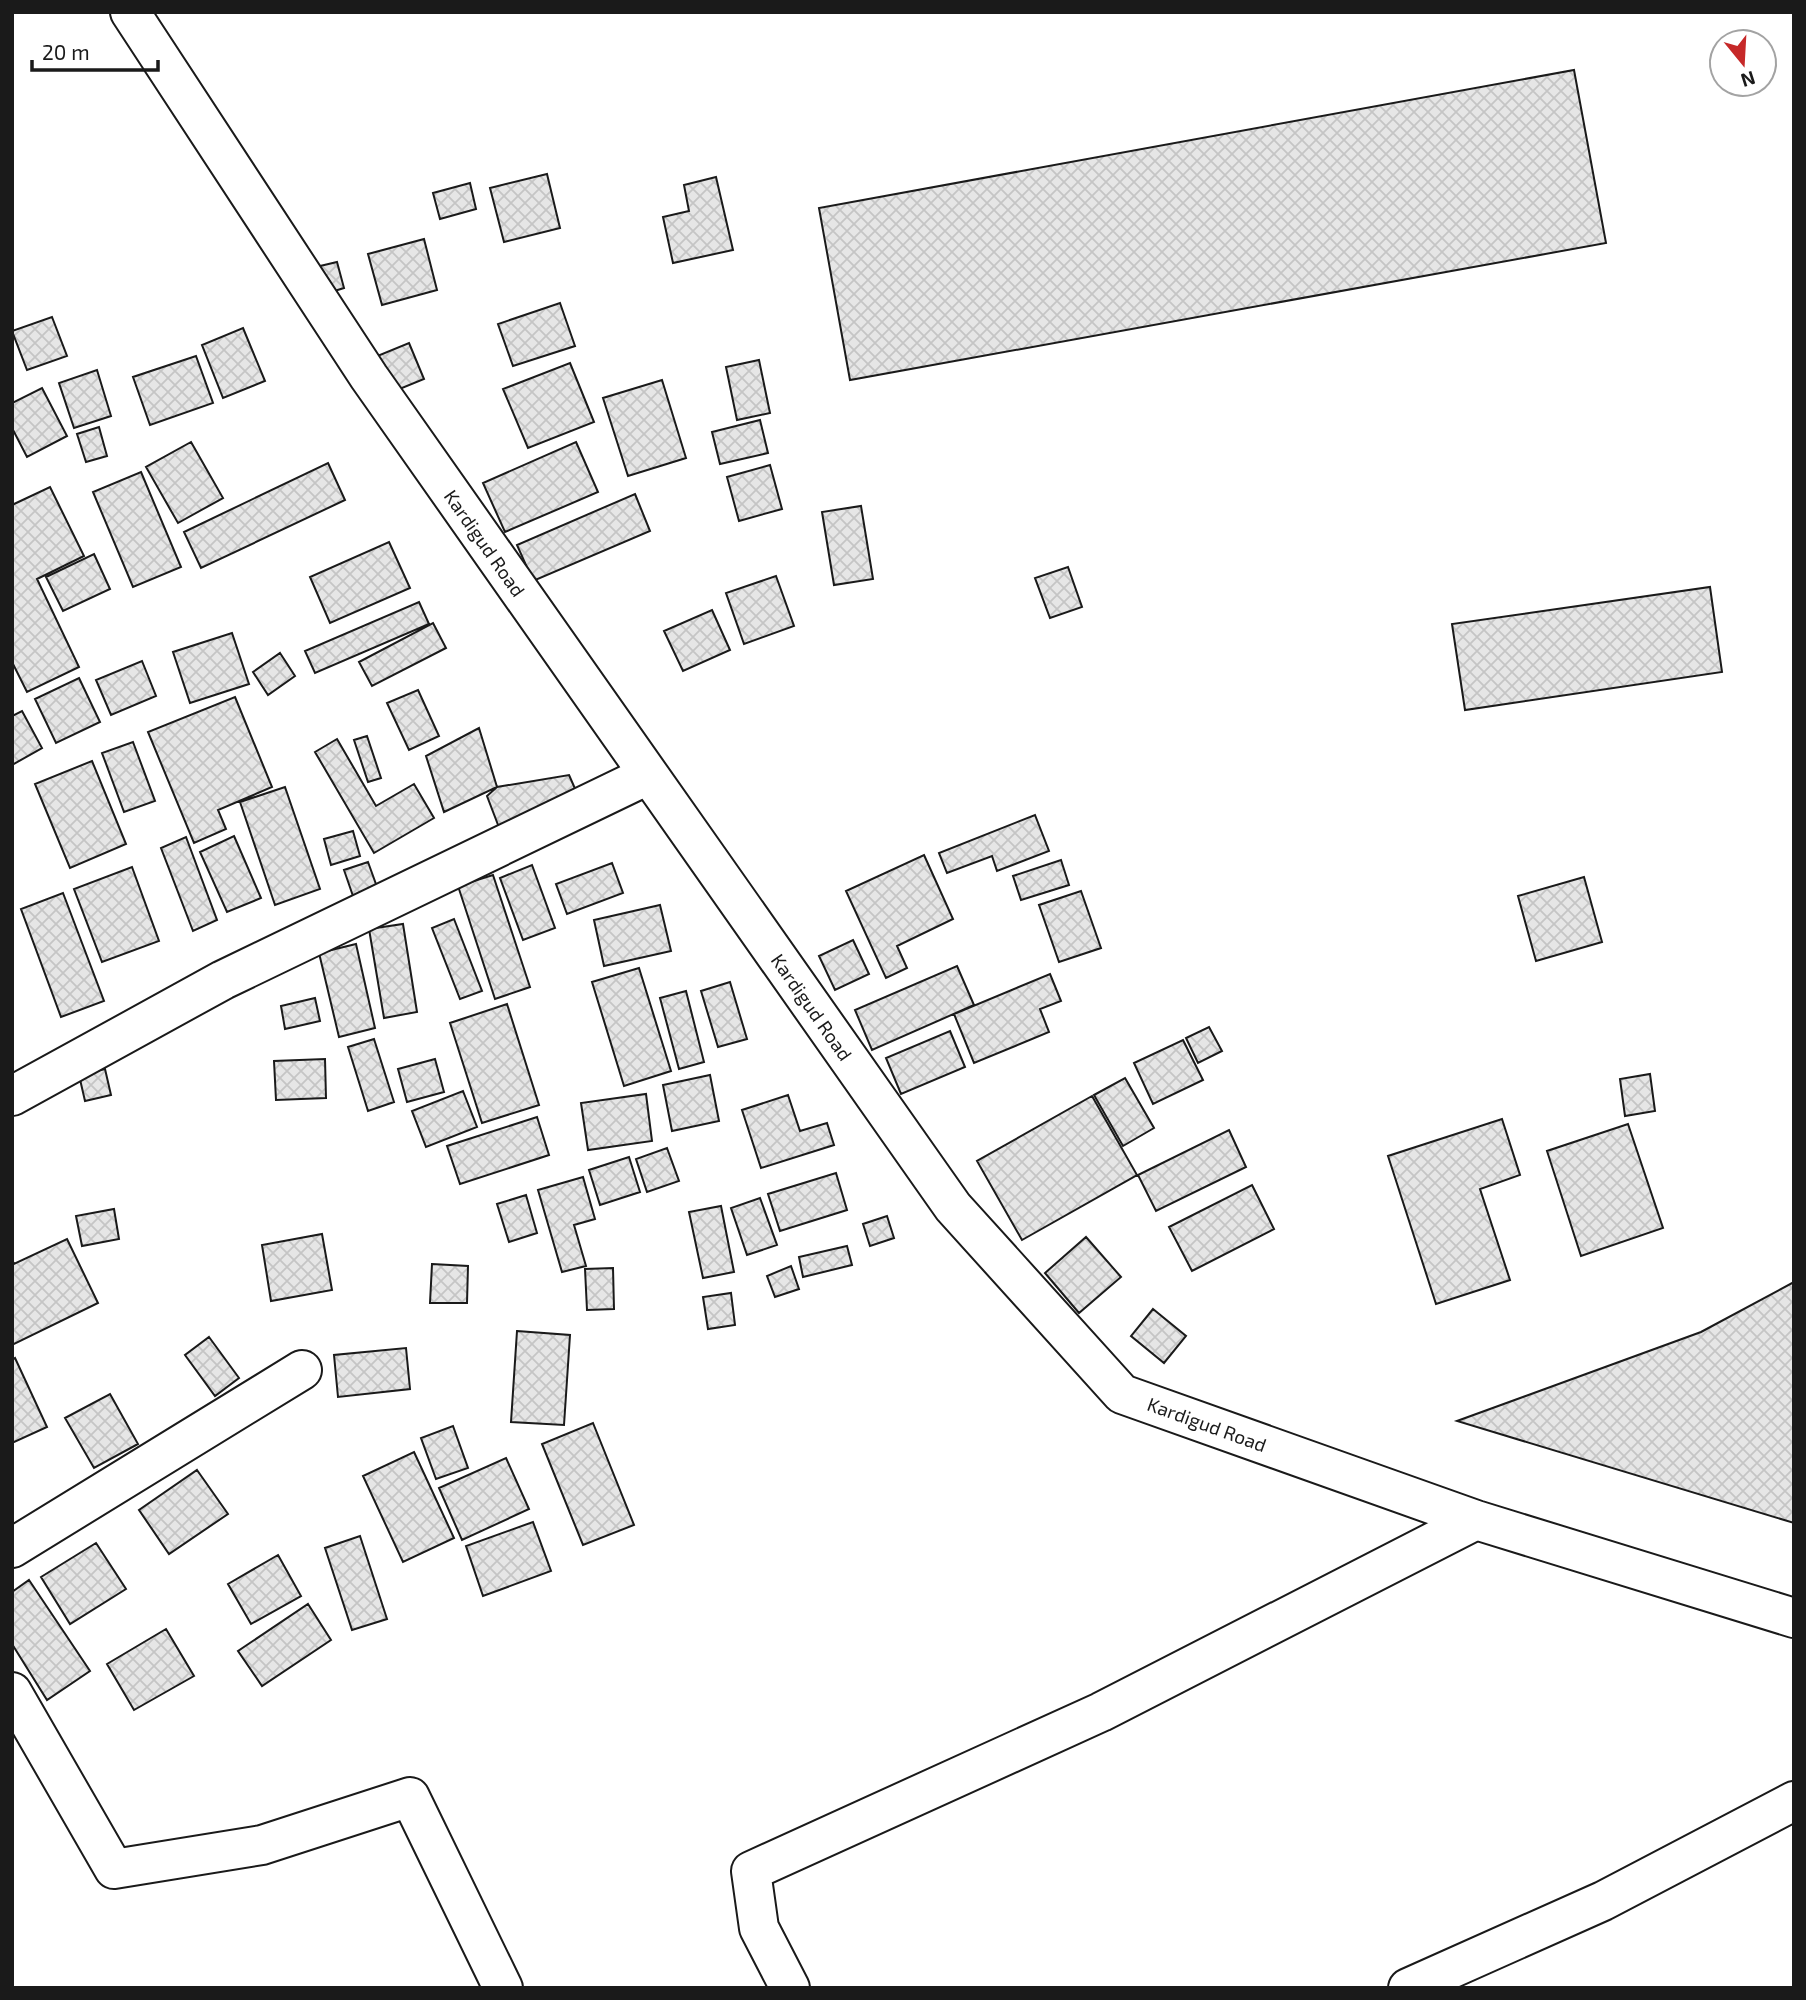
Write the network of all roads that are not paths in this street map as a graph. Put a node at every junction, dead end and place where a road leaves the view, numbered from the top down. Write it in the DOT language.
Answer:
graph roads {
  1 [pos="130,12"];
  2 [pos="648,775"];
  3 [pos="12,1096"];
  4 [pos="302,1370"];
  5 [pos="1476,1520"];
  6 [pos="12,1548"];
  7 [pos="1794,1618"];
  8 [pos="12,1692"];
  9 [pos="1794,1801"];
  10 [pos="503,1988"];
  11 [pos="790,1988"];
  12 [pos="1408,1988"];
  1 -- 2 [label="street, Kardigud Road"];
  2 -- 3 [label="street"];
  2 -- 5 [label="street, Kardigud Road"];
  4 -- 6 [label="street"];
  5 -- 7 [label="street, Kardigud Road"];
  5 -- 11 [label="street"];
  8 -- 10 [label="street"];
  9 -- 12 [label="street"];
}
